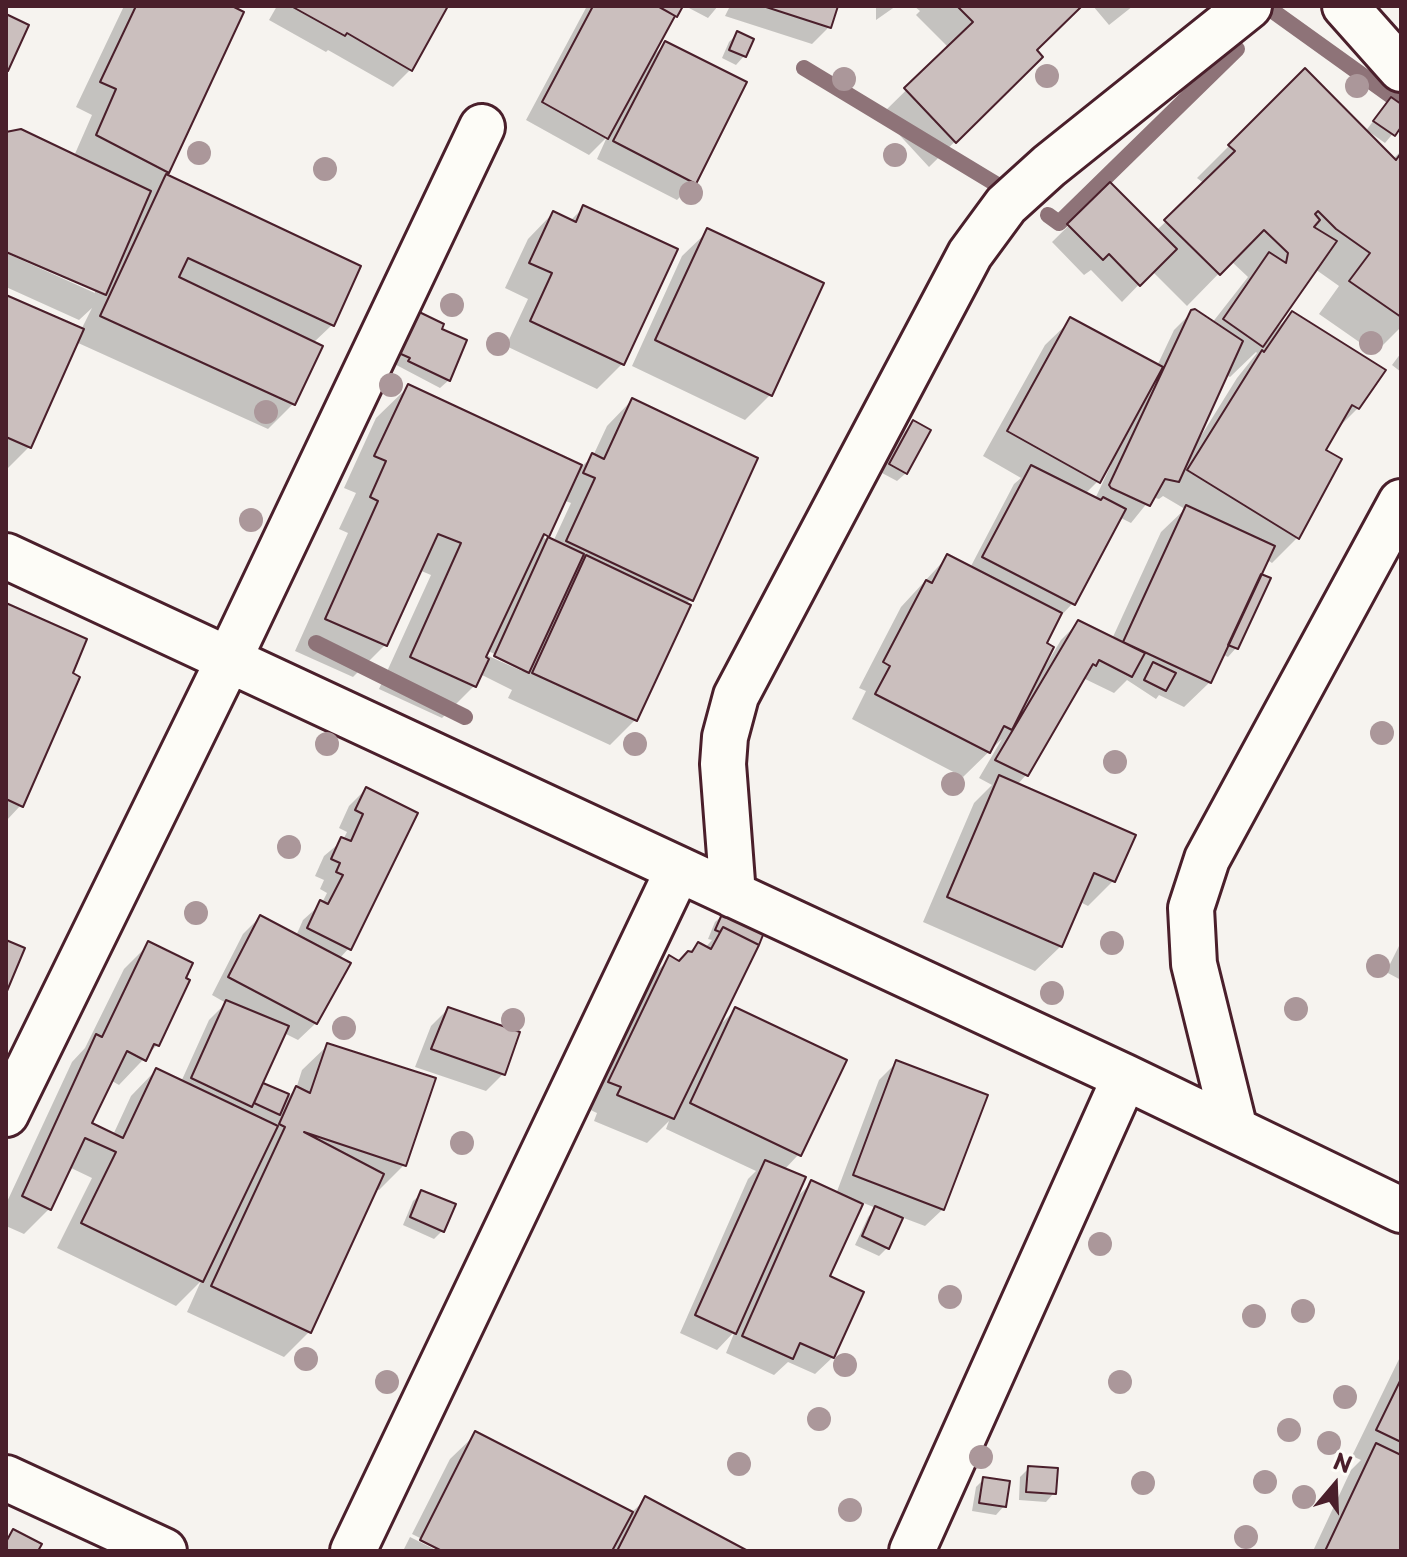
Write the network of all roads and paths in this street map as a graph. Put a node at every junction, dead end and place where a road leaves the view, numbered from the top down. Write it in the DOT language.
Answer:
graph roads {
  1 [pos="1249,6"];
  2 [pos="1345,6"];
  3 [pos="1401,69"];
  4 [pos="482,127"];
  5 [pos="1401,502"];
  6 [pos="6,556"];
  7 [pos="229,659"];
  8 [pos="678,870"];
  9 [pos="733,895"];
  10 [pos="1125,1077"];
  11 [pos="6,1114"];
  12 [pos="1235,1130"];
  13 [pos="1401,1210"];
  14 [pos="6,1478"];
  15 [pos="164,1551"];
  16 [pos="353,1551"];
  17 [pos="912,1551"];
  1 -- 9 [label="street"];
  2 -- 3 [label="street"];
  4 -- 7 [label="street"];
  5 -- 12 [label="street"];
  6 -- 7 [label="street"];
  7 -- 8 [label="street"];
  7 -- 11 [label="street"];
  8 -- 9 [label="street"];
  8 -- 16 [label="street"];
  9 -- 10 [label="street"];
  10 -- 12 [label="street"];
  10 -- 17 [label="street"];
  12 -- 13 [label="street"];
  14 -- 15 [label="street"];
}
